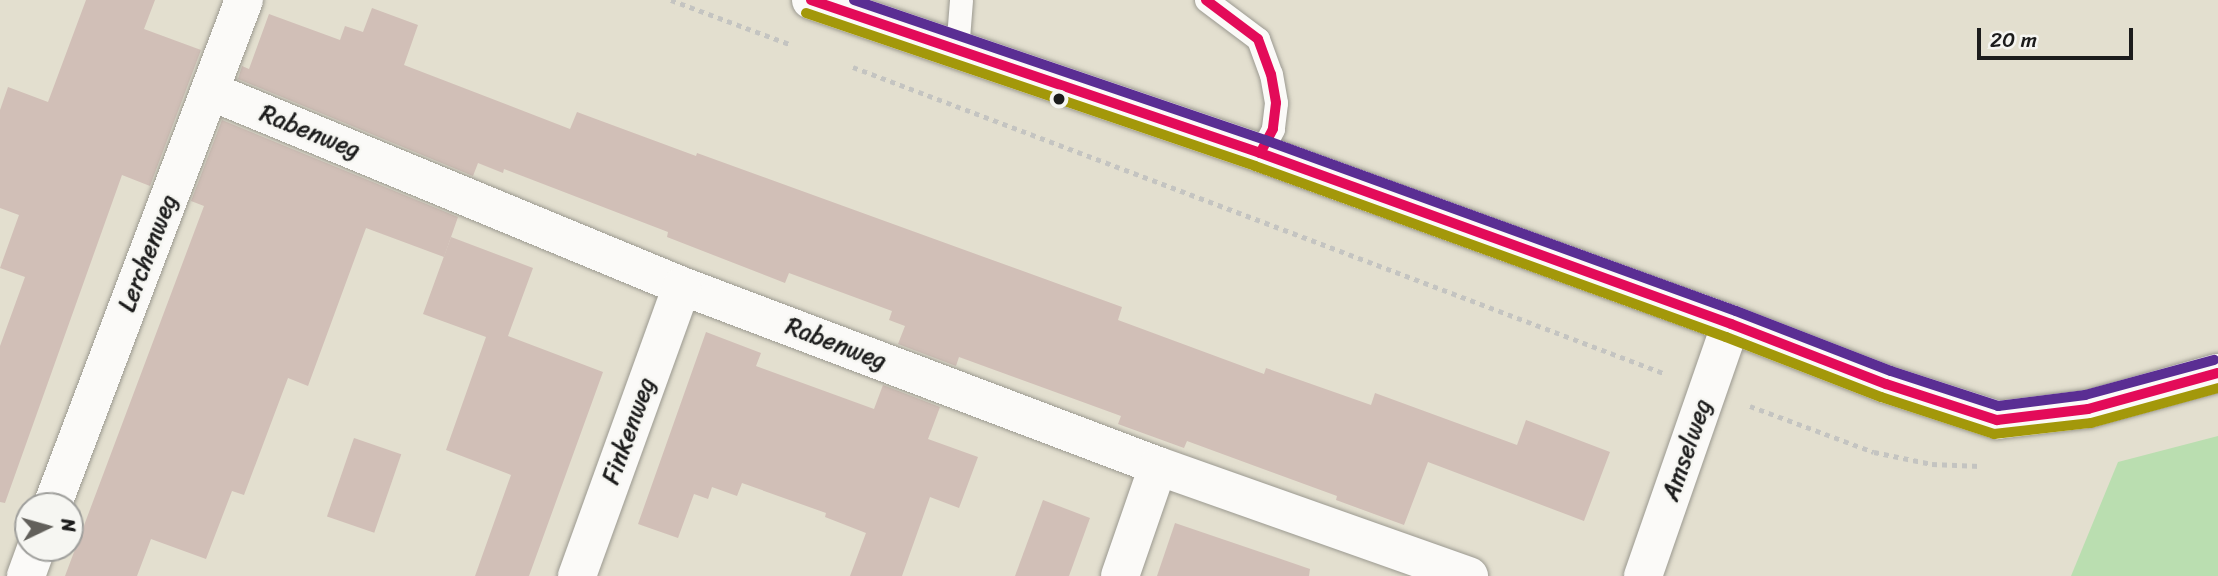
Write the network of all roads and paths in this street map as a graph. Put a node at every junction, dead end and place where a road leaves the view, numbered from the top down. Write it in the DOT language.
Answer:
graph roads {
  1 [pos="244,0"];
  2 [pos="671,0"];
  3 [pos="811,0"];
  4 [pos="961,0"];
  5 [pos="1206,0"];
  6 [pos="798,47"];
  7 [pos="957,51"];
  8 [pos="849,66"];
  9 [pos="210,91"];
  10 [pos="1259,153"];
  11 [pos="682,286"];
  12 [pos="1731,324"];
  13 [pos="2218,373"];
  14 [pos="1708,390"];
  15 [pos="1158,466"];
  16 [pos="1982,466"];
  17 [pos="57,492"];
  18 [pos="576,576"];
  19 [pos="1120,576"];
  20 [pos="1469,576"];
  21 [pos="1643,576"];
  1 -- 9 [label="street, Lerchenweg"];
  2 -- 6 [label="path"];
  3 -- 7 [label="street"];
  4 -- 7 [label="lane"];
  5 -- 10 [label="lane"];
  7 -- 10 [label="street"];
  8 -- 14 [label="path"];
  9 -- 11 [label="street, Rabenweg"];
  9 -- 17 [label="street, Lerchenweg"];
  10 -- 12 [label="street"];
  11 -- 15 [label="street, Rabenweg"];
  11 -- 18 [label="street, Finkenweg"];
  12 -- 13 [label="street"];
  12 -- 14 [label="street, Amselweg"];
  14 -- 16 [label="path"];
  14 -- 21 [label="street, Amselweg"];
  15 -- 19 [label="street"];
  15 -- 20 [label="street, Rabenweg"];
}
